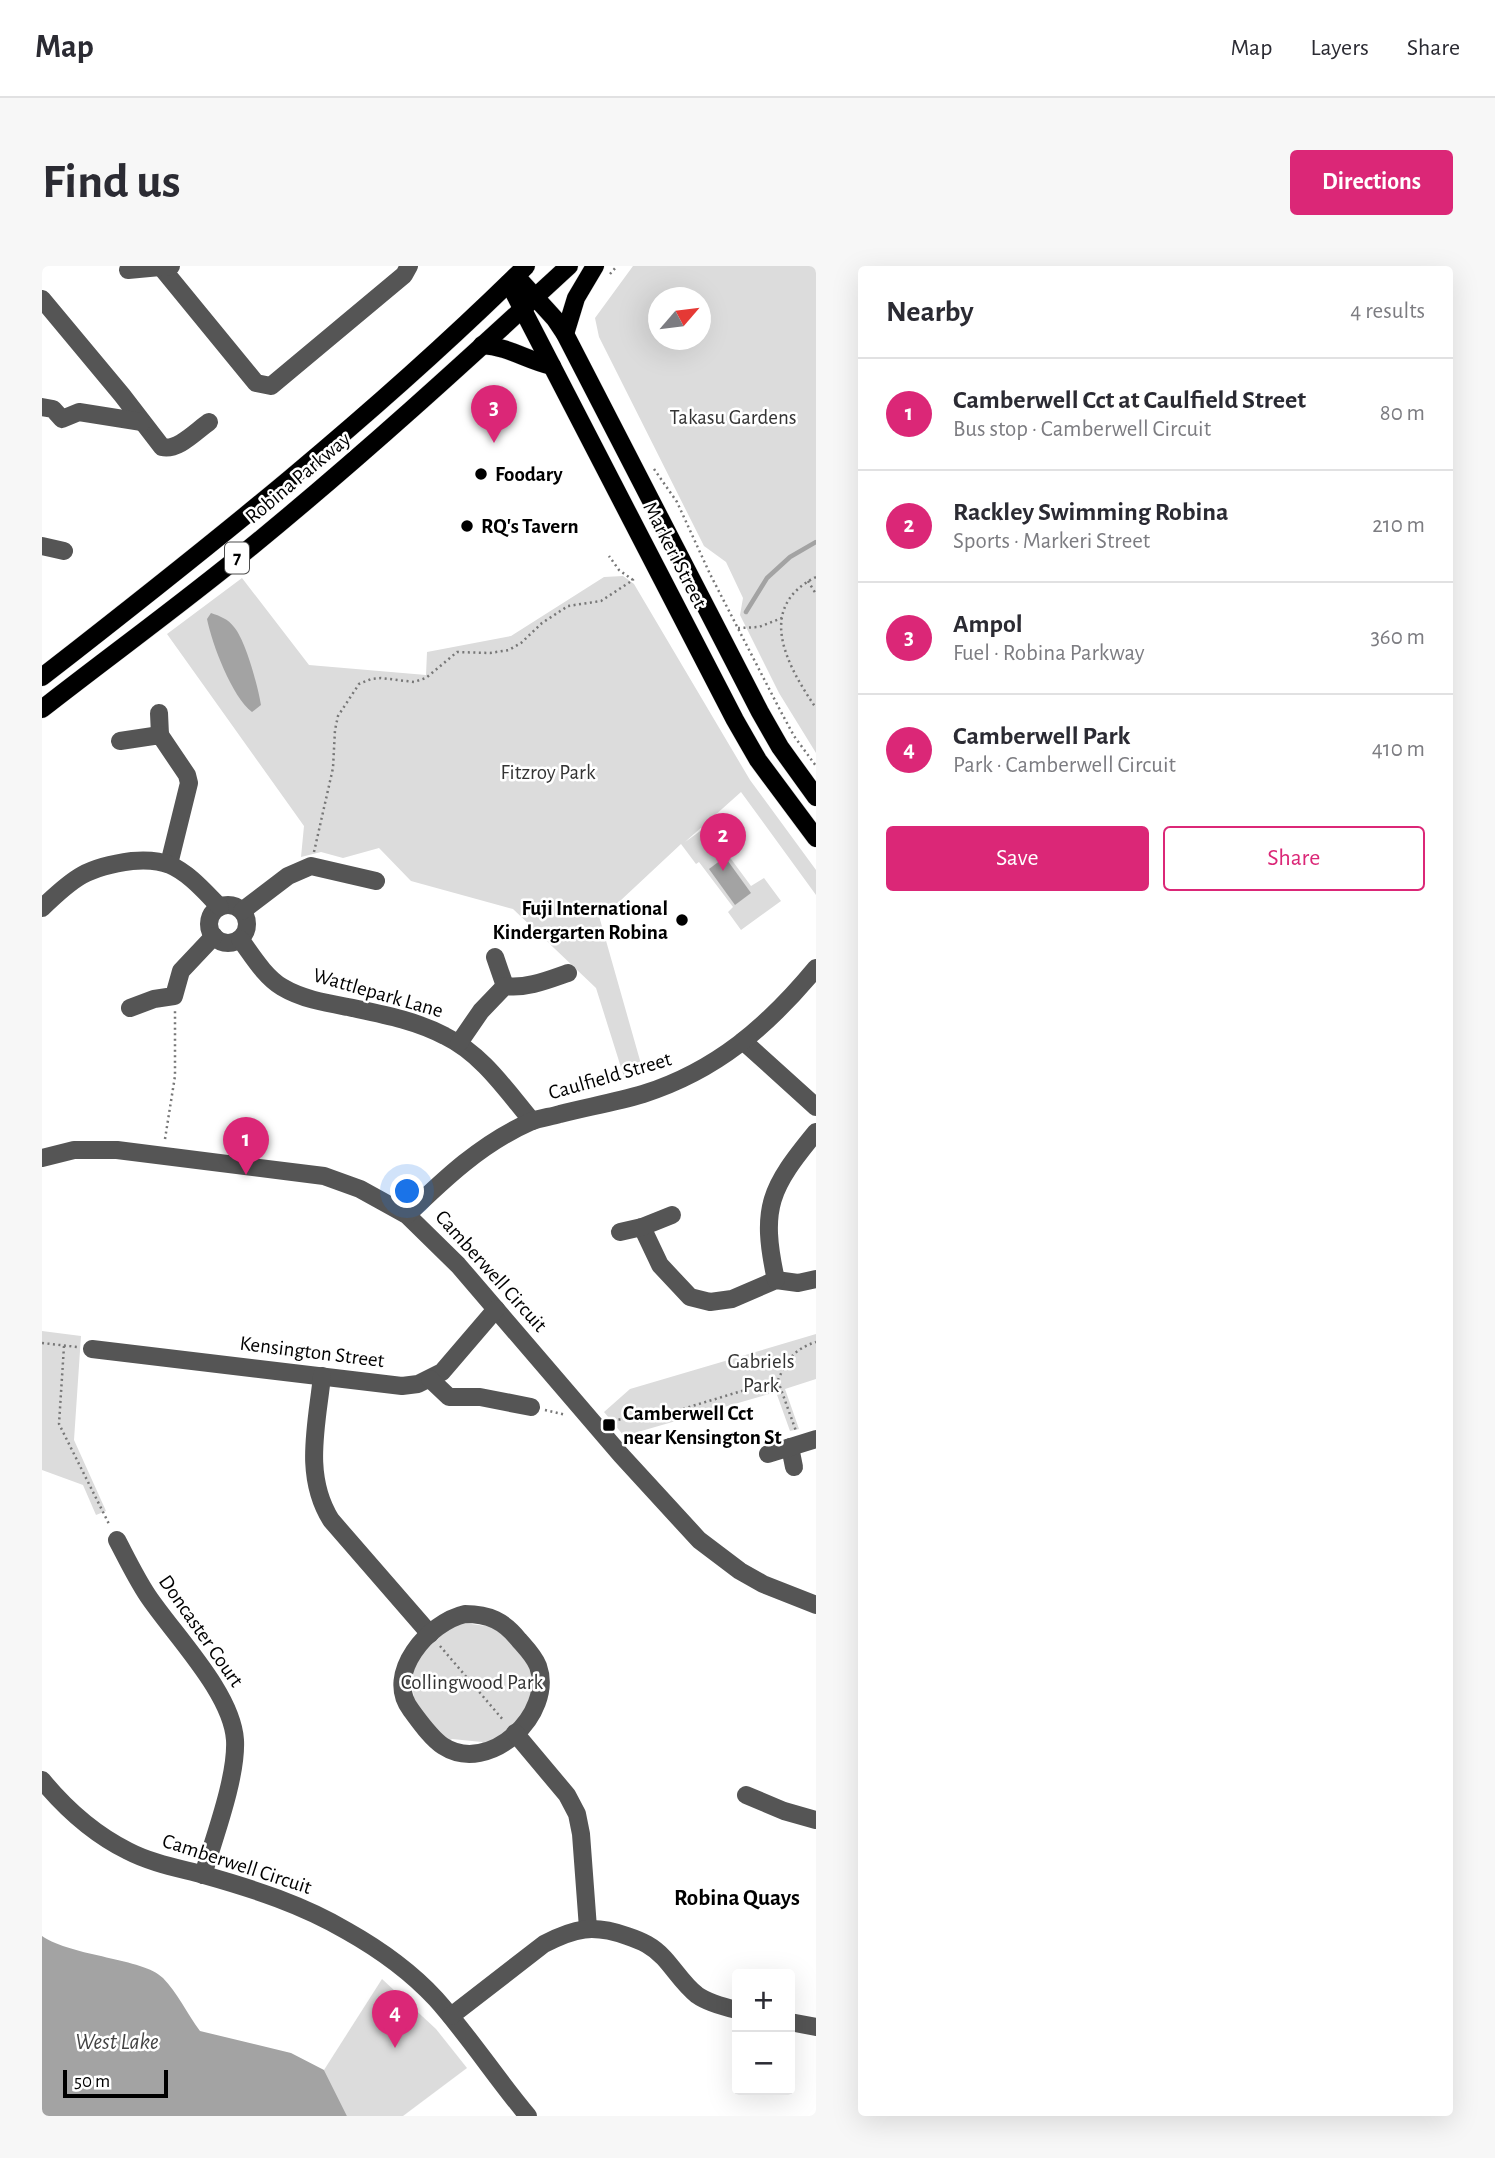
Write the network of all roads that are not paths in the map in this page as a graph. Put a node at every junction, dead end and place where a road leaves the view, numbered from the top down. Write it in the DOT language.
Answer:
graph roads {
  1 [pos="409,266"];
  2 [pos="569,266"];
  3 [pos="595,266"];
  4 [pos="166,267"];
  5 [pos="128,270"];
  6 [pos="517,275"];
  7 [pos="42,299"];
  8 [pos="529,303"];
  9 [pos="565,334"];
  10 [pos="482,345"];
  11 [pos="552,366"];
  12 [pos="42,407"];
  13 [pos="142,422"];
  14 [pos="209,422"];
  15 [pos="42,546"];
  16 [pos="64,551"];
  17 [pos="42,677"];
  18 [pos="42,709"];
  19 [pos="159,713"];
  20 [pos="160,735"];
  21 [pos="120,741"];
  22 [pos="816,797"];
  23 [pos="816,838"];
  24 [pos="169,864"];
  25 [pos="376,881"];
  26 [pos="42,882"];
  27 [pos="48,902"];
  28 [pos="220,907"];
  29 [pos="242,911"];
  30 [pos="214,936"];
  31 [pos="240,939"];
  32 [pos="495,957"];
  33 [pos="816,968"];
  34 [pos="568,973"];
  35 [pos="505,986"];
  36 [pos="131,1008"];
  37 [pos="743,1041"];
  38 [pos="459,1043"];
  39 [pos="816,1107"];
  40 [pos="532,1121"];
  41 [pos="816,1132"];
  42 [pos="42,1158"];
  43 [pos="407,1215"];
  44 [pos="672,1215"];
  45 [pos="642,1227"];
  46 [pos="620,1232"];
  47 [pos="816,1279"];
  48 [pos="776,1280"];
  49 [pos="496,1309"];
  50 [pos="92,1349"];
  51 [pos="322,1376"];
  52 [pos="430,1379"];
  53 [pos="531,1407"];
  54 [pos="802,1443"];
  55 [pos="768,1454"];
  56 [pos="794,1467"];
  57 [pos="117,1540"];
  58 [pos="816,1605"];
  59 [pos="425,1639"];
  60 [pos="521,1728"];
  61 [pos="42,1780"];
  62 [pos="746,1795"];
  63 [pos="816,1820"];
  64 [pos="203,1875"];
  65 [pos="588,1928"];
  66 [pos="732,2009"];
  67 [pos="451,2016"];
  68 [pos="795,2023"];
  69 [pos="816,2027"];
  70 [pos="528,2116"];
  1 -- 4 [label="street"];
  2 -- 8 [label="main road, Robina Parkway / 7"];
  3 -- 9 [label="main road"];
  4 -- 5 [label="street"];
  6 -- 8 [label="main road, Markeri Street"];
  6 -- 17 [label="main road, Robina Parkway / 7"];
  7 -- 13 [label="street"];
  8 -- 9 [label="main road, Markeri Street"];
  8 -- 10 [label="main road, Robina Parkway / 7"];
  8 -- 11 [label="main road, Markeri Street"];
  9 -- 22 [label="main road, Markeri Street"];
  10 -- 11 [label="main road"];
  10 -- 18 [label="main road, Robina Parkway / 7"];
  11 -- 23 [label="main road, Markeri Street"];
  12 -- 13 [label="street"];
  13 -- 14 [label="street"];
  15 -- 16 [label="street"];
  19 -- 20 [label="street"];
  20 -- 21 [label="street"];
  20 -- 24 [label="street"];
  24 -- 27 [label="street"];
  24 -- 28 [label="street"];
  25 -- 29 [label="street"];
  26 -- 27 [label="street"];
  28 -- 29 [label="street"];
  28 -- 30 [label="street"];
  29 -- 31 [label="street"];
  30 -- 31 [label="street"];
  30 -- 36 [label="street"];
  31 -- 38 [label="street, Wattlepark Lane"];
  32 -- 35 [label="street"];
  33 -- 37 [label="street, Caulfield Street"];
  34 -- 35 [label="street"];
  35 -- 38 [label="street"];
  37 -- 39 [label="street"];
  37 -- 40 [label="street, Caulfield Street"];
  38 -- 40 [label="street, Wattlepark Lane"];
  40 -- 43 [label="street, Caulfield Street"];
  41 -- 48 [label="street"];
  42 -- 43 [label="street, Camberwell Circuit"];
  43 -- 49 [label="street, Camberwell Circuit"];
  44 -- 45 [label="street"];
  45 -- 46 [label="street"];
  45 -- 48 [label="street"];
  47 -- 48 [label="street"];
  49 -- 52 [label="street, Kensington Street"];
  49 -- 58 [label="street, Camberwell Circuit"];
  50 -- 51 [label="street, Kensington Street"];
  51 -- 52 [label="street, Kensington Street"];
  51 -- 59 [label="street"];
  52 -- 53 [label="street"];
  54 -- 55 [label="street"];
  54 -- 56 [label="street"];
  57 -- 64 [label="street, Doncaster Court"];
  59 -- 60 [label="street"];
  59 -- 60 [label="street"];
  60 -- 65 [label="street"];
  61 -- 64 [label="street, Camberwell Circuit"];
  62 -- 63 [label="street"];
  64 -- 67 [label="street, Camberwell Circuit"];
  65 -- 66 [label="street"];
  65 -- 67 [label="street"];
  67 -- 70 [label="street, Camberwell Circuit"];
  68 -- 69 [label="street"];
}
